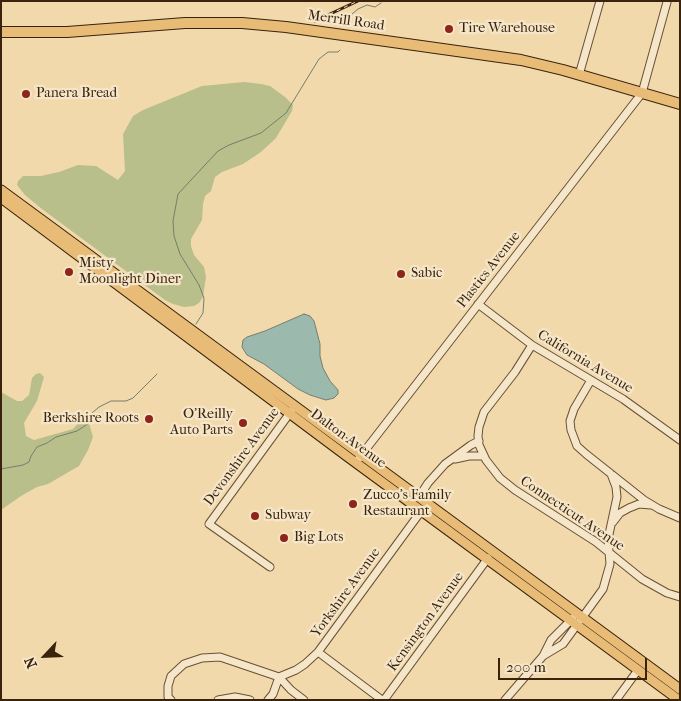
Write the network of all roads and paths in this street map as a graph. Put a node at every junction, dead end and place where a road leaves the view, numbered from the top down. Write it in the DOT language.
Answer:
graph roads {
  1 [pos="600,1"];
  2 [pos="667,2"];
  3 [pos="1,32"];
  4 [pos="580,75"];
  5 [pos="642,93"];
  6 [pos="680,104"];
  7 [pos="1,190"];
  8 [pos="1,198"];
  9 [pos="478,304"];
  10 [pos="532,345"];
  11 [pos="591,380"];
  12 [pos="292,409"];
  13 [pos="680,440"];
  14 [pos="478,441"];
  15 [pos="484,456"];
  16 [pos="358,458"];
  17 [pos="448,462"];
  18 [pos="611,474"];
  19 [pos="419,497"];
  20 [pos="653,506"];
  21 [pos="422,510"];
  22 [pos="680,518"];
  23 [pos="611,524"];
  24 [pos="610,553"];
  25 [pos="488,558"];
  26 [pos="270,567"];
  27 [pos="680,598"];
  28 [pos="577,621"];
  29 [pos="318,652"];
  30 [pos="543,656"];
  31 [pos="638,670"];
  32 [pos="279,677"];
  33 [pos="680,689"];
  34 [pos="171,700"];
  35 [pos="218,700"];
  36 [pos="250,700"];
  37 [pos="268,700"];
  38 [pos="304,700"];
  39 [pos="383,700"];
  40 [pos="505,700"];
  41 [pos="616,700"];
  42 [pos="679,700"];
  1 -- 4 [label="street"];
  2 -- 5 [label="street"];
  3 -- 4 [label="highway, Merrill Road"];
  4 -- 5 [label="highway, Merrill Road"];
  5 -- 6 [label="highway, Merrill Road"];
  5 -- 9 [label="street, Plastics Avenue"];
  7 -- 12 [label="main road, Dalton Avenue"];
  8 -- 12 [label="main road, Dalton Avenue"];
  9 -- 10 [label="street, California Avenue"];
  9 -- 16 [label="street, Plastics Avenue"];
  10 -- 11 [label="street, California Avenue"];
  10 -- 14 [label="street"];
  11 -- 13 [label="street, California Avenue"];
  11 -- 18 [label="street"];
  12 -- 16 [label="main road, Dalton Avenue"];
  12 -- 26 [label="street, Devonshire Avenue"];
  14 -- 15 [label="street, Connecticut Avenue"];
  14 -- 17 [label="street"];
  15 -- 17 [label="street"];
  15 -- 24 [label="street, Connecticut Avenue"];
  16 -- 19 [label="main road, Dalton Avenue"];
  16 -- 21 [label="main road, Dalton Avenue"];
  17 -- 19 [label="street"];
  18 -- 20 [label="street"];
  18 -- 23 [label="street"];
  19 -- 28 [label="main road, Dalton Avenue"];
  20 -- 22 [label="street"];
  20 -- 23 [label="street"];
  21 -- 25 [label="main road, Dalton Avenue"];
  21 -- 29 [label="street, Yorkshire Avenue"];
  23 -- 24 [label="street"];
  24 -- 27 [label="street, Connecticut Avenue"];
  24 -- 28 [label="street"];
  25 -- 28 [label="main road, Dalton Avenue"];
  25 -- 39 [label="street, Kensington Avenue"];
  28 -- 30 [label="street"];
  28 -- 30 [label="street"];
  28 -- 31 [label="main road, Dalton Avenue"];
  28 -- 33 [label="main road, Dalton Avenue"];
  29 -- 32 [label="street, Yorkshire Avenue"];
  29 -- 39 [label="street"];
  30 -- 40 [label="street"];
  31 -- 41 [label="street"];
  31 -- 42 [label="main road, Dalton Avenue"];
  32 -- 34 [label="street"];
  32 -- 37 [label="street"];
  32 -- 38 [label="street"];
  35 -- 36 [label="street"];
}
